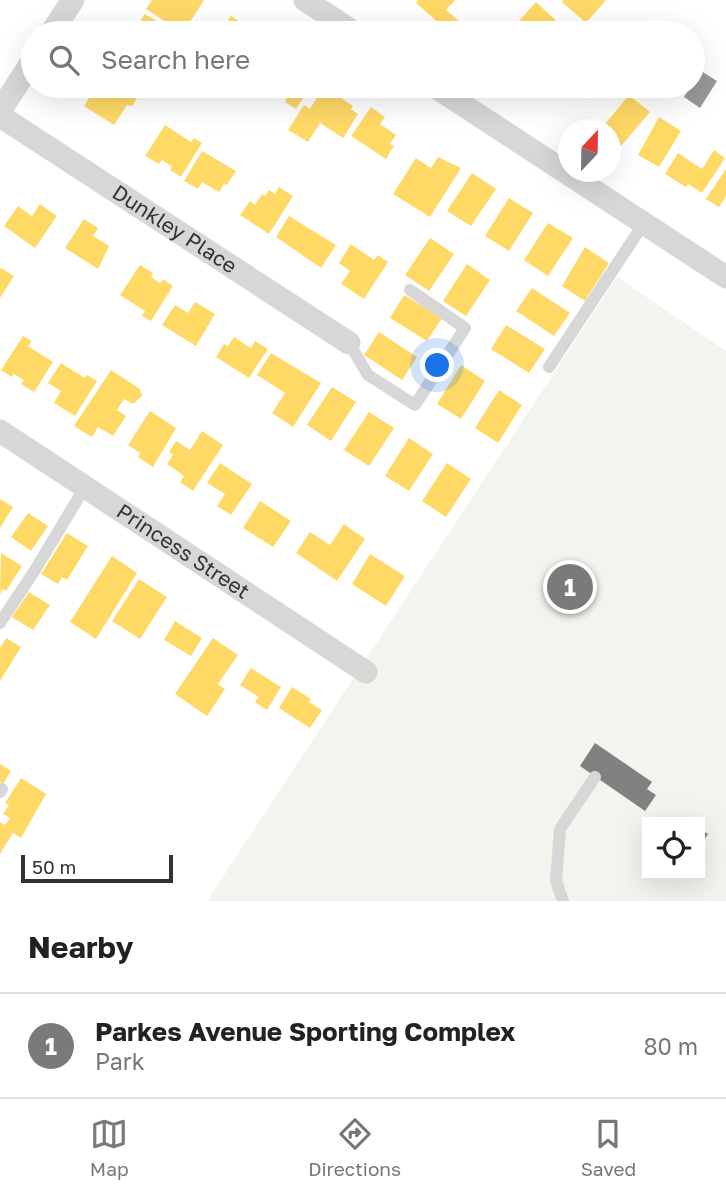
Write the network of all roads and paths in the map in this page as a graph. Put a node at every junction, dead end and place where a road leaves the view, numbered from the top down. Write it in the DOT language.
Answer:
graph roads {
  1 [pos="73,0"];
  2 [pos="305,0"];
  3 [pos="59,21"];
  4 [pos="337,21"];
  5 [pos="21,79"];
  6 [pos="453,98"];
  7 [pos="0,111"];
  8 [pos="0,116"];
  9 [pos="645,223"];
  10 [pos="726,277"];
  11 [pos="410,290"];
  12 [pos="349,343"];
  13 [pos="549,367"];
  14 [pos="0,430"];
  15 [pos="85,487"];
  16 [pos="0,623"];
  17 [pos="366,672"];
  18 [pos="595,777"];
  19 [pos="564,901"];
  1 -- 3 [label="street"];
  2 -- 4 [label="street"];
  5 -- 7 [label="street"];
  6 -- 9 [label="street"];
  8 -- 12 [label="street, Dunkley Place"];
  9 -- 10 [label="street"];
  9 -- 13 [label="lane"];
  11 -- 12 [label="lane"];
  14 -- 15 [label="street, Princess Street"];
  15 -- 16 [label="lane"];
  15 -- 17 [label="street, Princess Street"];
  18 -- 19 [label="lane"];
}
